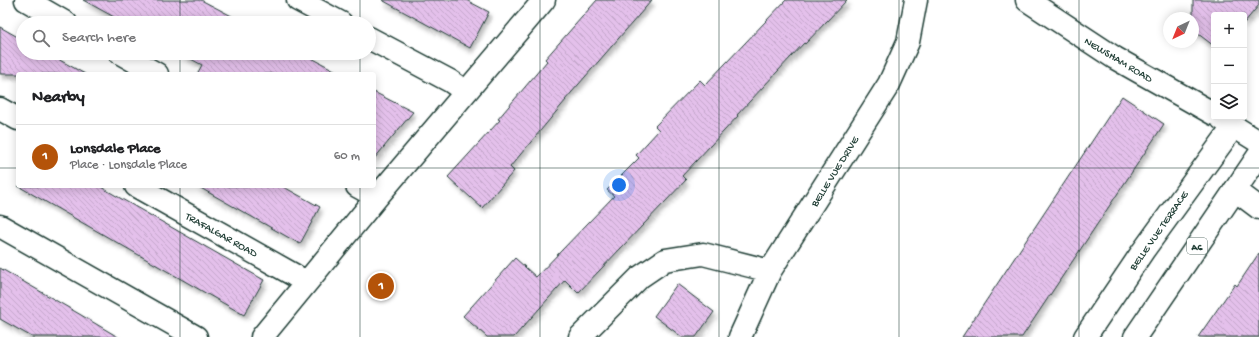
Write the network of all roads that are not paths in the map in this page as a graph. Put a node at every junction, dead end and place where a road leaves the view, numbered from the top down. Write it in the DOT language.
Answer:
graph roads {
  1 [pos="26,0"];
  2 [pos="298,0"];
  3 [pos="544,0"];
  4 [pos="916,0"];
  5 [pos="1027,0"];
  6 [pos="54,16"];
  7 [pos="328,16"];
  8 [pos="376,42"];
  9 [pos="132,60"];
  10 [pos="153,72"];
  11 [pos="466,92"];
  12 [pos="0,109"];
  13 [pos="1211,112"];
  14 [pos="16,118"];
  15 [pos="1227,121"];
  16 [pos="1259,142"];
  17 [pos="1259,155"];
  18 [pos="140,188"];
  19 [pos="360,188"];
  20 [pos="1235,190"];
  21 [pos="376,197"];
  22 [pos="1259,208"];
  23 [pos="0,226"];
  24 [pos="770,271"];
  25 [pos="306,283"];
  26 [pos="196,337"];
  27 [pos="262,337"];
  28 [pos="580,337"];
  29 [pos="740,337"];
  30 [pos="1085,337"];
  31 [pos="1135,337"];
  1 -- 6 [label="street"];
  2 -- 7 [label="street"];
  3 -- 11 [label="street"];
  4 -- 24 [label="street, BELLE VUE DRIVE"];
  5 -- 13 [label="street, NEWSHAM ROAD"];
  8 -- 11 [label="street"];
  9 -- 10 [label="street"];
  11 -- 21 [label="street"];
  12 -- 14 [label="street"];
  15 -- 16 [label="street"];
  15 -- 30 [label="street, BELLE VUE TERRACE"];
  17 -- 20 [label="street, A6"];
  18 -- 25 [label="street, TRAFALGAR ROAD"];
  19 -- 21 [label="street"];
  20 -- 22 [label="street"];
  20 -- 31 [label="street, A6"];
  21 -- 25 [label="street"];
  23 -- 26 [label="street"];
  24 -- 28 [label="street"];
  24 -- 29 [label="street, BELLE VUE DRIVE"];
  25 -- 27 [label="street"];
}
